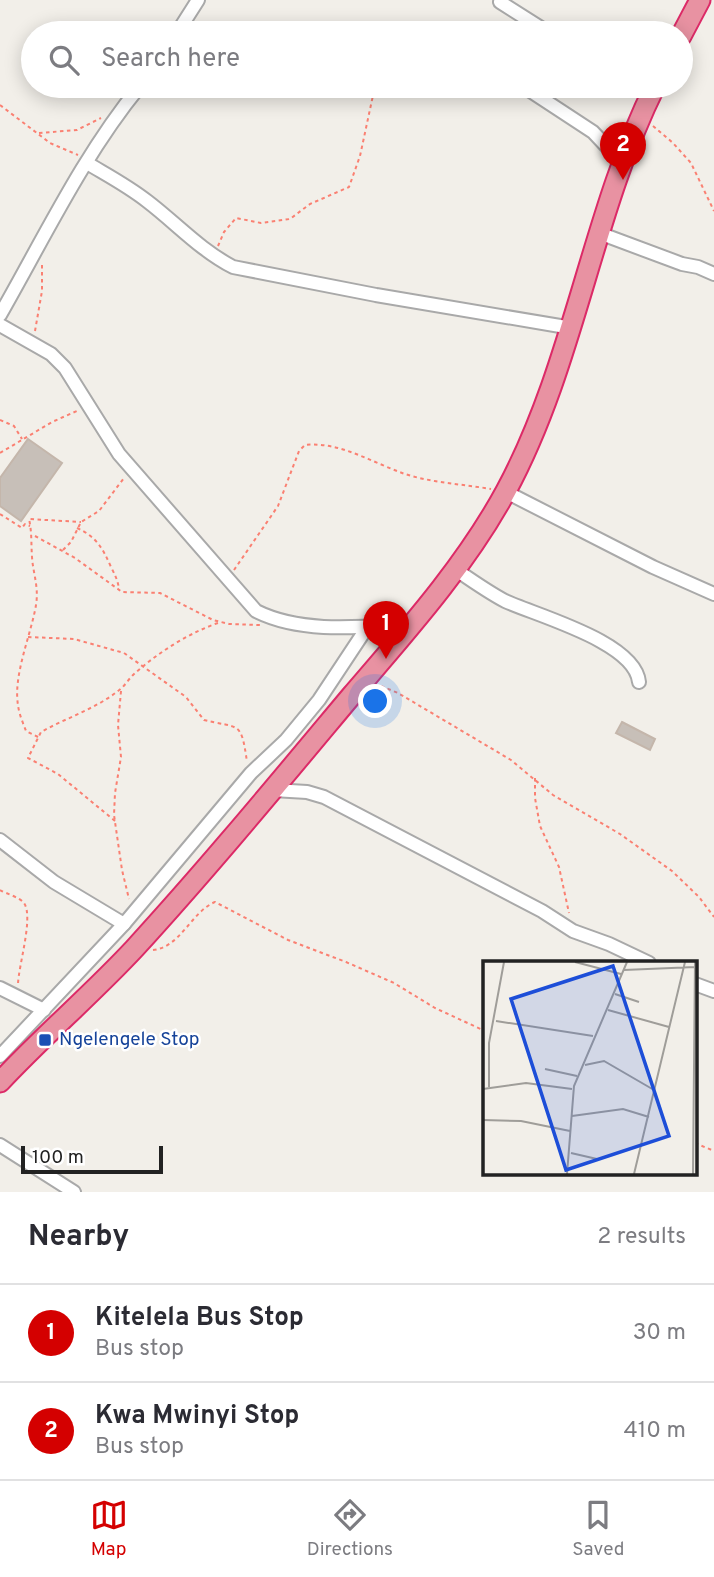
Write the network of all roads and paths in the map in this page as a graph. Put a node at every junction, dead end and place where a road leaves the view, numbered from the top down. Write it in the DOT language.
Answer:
graph roads {
  1 [pos="198,0"];
  2 [pos="700,0"];
  3 [pos="500,2"];
  4 [pos="185,21"];
  5 [pos="530,21"];
  6 [pos="689,21"];
  7 [pos="130,98"];
  8 [pos="372,98"];
  9 [pos="542,98"];
  10 [pos="645,98"];
  11 [pos="0,105"];
  12 [pos="122,107"];
  13 [pos="642,117"];
  14 [pos="38,133"];
  15 [pos="88,161"];
  16 [pos="623,164"];
  17 [pos="714,211"];
  18 [pos="599,233"];
  19 [pos="40,244"];
  20 [pos="214,257"];
  21 [pos="714,274"];
  22 [pos="0,315"];
  23 [pos="0,325"];
  24 [pos="572,328"];
  25 [pos="37,346"];
  26 [pos="90,405"];
  27 [pos="0,420"];
  28 [pos="22,440"];
  29 [pos="0,453"];
  30 [pos="131,468"];
  31 [pos="506,492"];
  32 [pos="0,513"];
  33 [pos="81,522"];
  34 [pos="31,527"];
  35 [pos="78,528"];
  36 [pos="33,535"];
  37 [pos="62,551"];
  38 [pos="455,569"];
  39 [pos="228,580"];
  40 [pos="119,590"];
  41 [pos="714,594"];
  42 [pos="221,622"];
  43 [pos="411,624"];
  44 [pos="261,625"];
  45 [pos="368,626"];
  46 [pos="28,637"];
  47 [pos="144,667"];
  48 [pos="639,682"];
  49 [pos="362,683"];
  50 [pos="120,690"];
  51 [pos="39,737"];
  52 [pos="249,776"];
  53 [pos="535,778"];
  54 [pos="273,790"];
  55 [pos="115,821"];
  56 [pos="0,840"];
  57 [pos="0,890"];
  58 [pos="134,912"];
  59 [pos="714,917"];
  60 [pos="124,924"];
  61 [pos="573,931"];
  62 [pos="131,952"];
  63 [pos="645,961"];
  64 [pos="696,985"];
  65 [pos="0,989"];
  66 [pos="714,991"];
  67 [pos="19,999"];
  68 [pos="44,1010"];
  69 [pos="483,1030"];
  70 [pos="0,1056"];
  71 [pos="0,1082"];
  72 [pos="696,1143"];
  73 [pos="0,1145"];
  74 [pos="714,1151"];
  75 [pos="74,1192"];
  1 -- 4 [label="street"];
  2 -- 6 [label="highway"];
  3 -- 5 [label="street"];
  7 -- 12 [label="street"];
  8 -- 20 [label="path"];
  9 -- 16 [label="street"];
  10 -- 13 [label="highway"];
  11 -- 14 [label="path"];
  12 -- 14 [label="path"];
  12 -- 15 [label="street"];
  13 -- 16 [label="highway"];
  13 -- 17 [label="path"];
  14 -- 15 [label="path"];
  15 -- 19 [label="street"];
  15 -- 20 [label="street"];
  16 -- 18 [label="highway"];
  18 -- 21 [label="street"];
  18 -- 24 [label="highway"];
  19 -- 22 [label="street"];
  19 -- 25 [label="path"];
  20 -- 24 [label="street"];
  23 -- 25 [label="street"];
  24 -- 31 [label="highway"];
  25 -- 26 [label="street"];
  26 -- 28 [label="path"];
  26 -- 30 [label="street"];
  27 -- 28 [label="path"];
  28 -- 29 [label="path"];
  30 -- 33 [label="path"];
  30 -- 39 [label="street"];
  31 -- 38 [label="highway"];
  31 -- 39 [label="path"];
  31 -- 41 [label="street"];
  32 -- 34 [label="path"];
  33 -- 34 [label="path"];
  33 -- 35 [label="path"];
  34 -- 36 [label="path"];
  35 -- 37 [label="path"];
  35 -- 40 [label="path"];
  36 -- 37 [label="path"];
  36 -- 46 [label="path"];
  37 -- 40 [label="path"];
  38 -- 43 [label="highway"];
  38 -- 48 [label="street"];
  39 -- 45 [label="street"];
  40 -- 42 [label="path"];
  42 -- 44 [label="path"];
  42 -- 47 [label="path"];
  43 -- 45 [label="street"];
  43 -- 49 [label="highway"];
  45 -- 52 [label="street"];
  46 -- 47 [label="path"];
  46 -- 51 [label="path"];
  47 -- 50 [label="path"];
  47 -- 52 [label="path"];
  49 -- 53 [label="path"];
  49 -- 54 [label="highway"];
  50 -- 51 [label="path"];
  50 -- 55 [label="path"];
  51 -- 55 [label="path"];
  52 -- 58 [label="street"];
  53 -- 59 [label="path"];
  53 -- 61 [label="path"];
  54 -- 61 [label="street"];
  54 -- 62 [label="highway"];
  55 -- 58 [label="path"];
  56 -- 60 [label="street"];
  57 -- 67 [label="path"];
  58 -- 60 [label="street"];
  60 -- 68 [label="street"];
  61 -- 63 [label="street"];
  62 -- 69 [label="path"];
  62 -- 71 [label="highway"];
  64 -- 66 [label="street"];
  65 -- 67 [label="street"];
  67 -- 68 [label="street"];
  68 -- 70 [label="street"];
  72 -- 74 [label="path"];
  73 -- 75 [label="street"];
}
